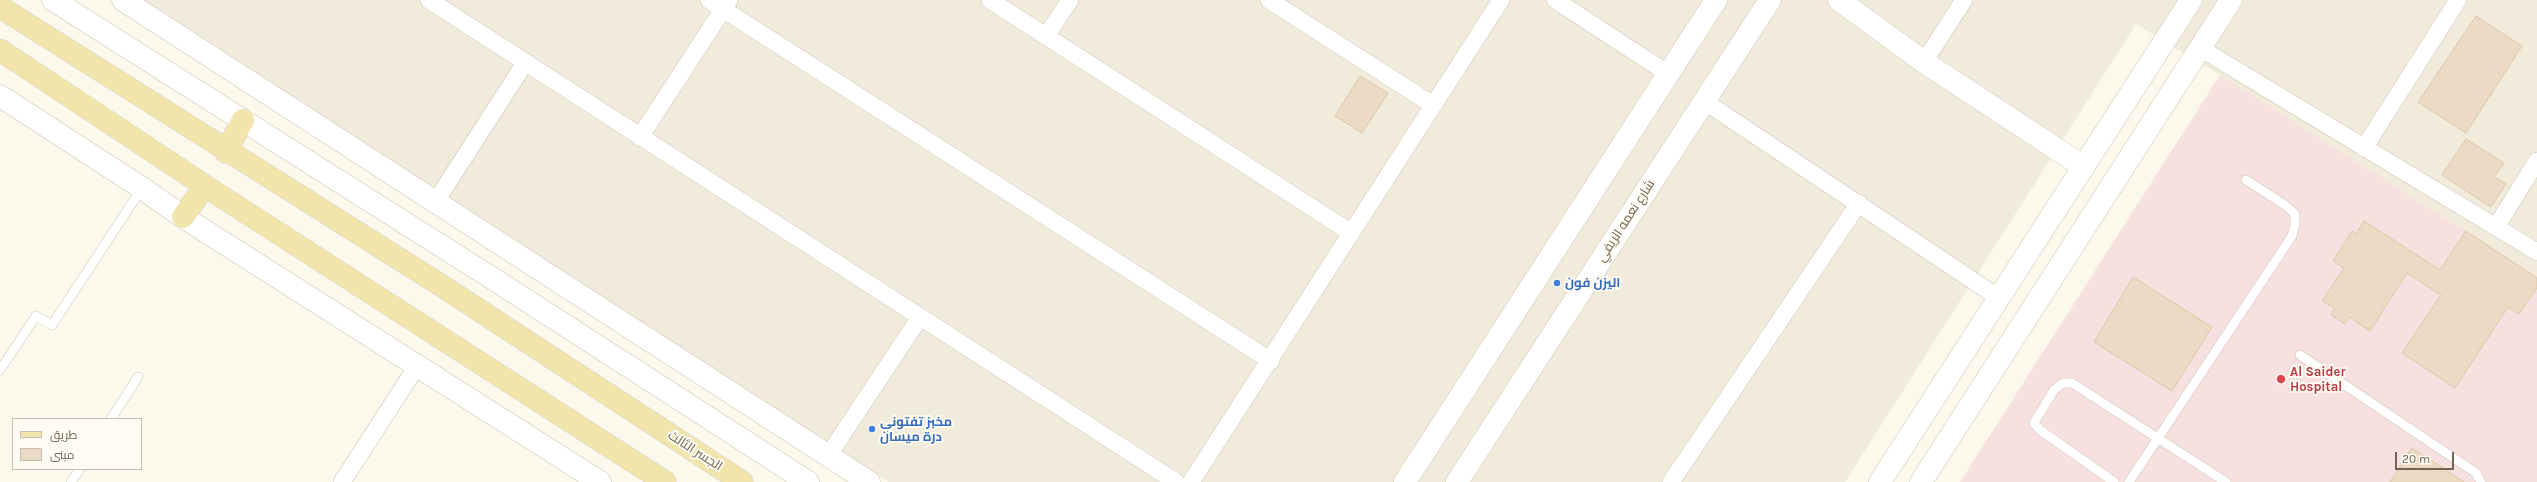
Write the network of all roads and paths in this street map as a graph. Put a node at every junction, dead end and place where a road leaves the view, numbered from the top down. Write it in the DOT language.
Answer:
graph roads {
  1 [pos="53,0"];
  2 [pos="123,0"];
  3 [pos="429,0"];
  4 [pos="709,0"];
  5 [pos="990,0"];
  6 [pos="1070,0"];
  7 [pos="1269,0"];
  8 [pos="1501,0"];
  9 [pos="1555,0"];
  10 [pos="1716,0"];
  11 [pos="1770,0"];
  12 [pos="1839,0"];
  13 [pos="1964,0"];
  14 [pos="2191,0"];
  15 [pos="2231,0"];
  16 [pos="2458,0"];
  17 [pos="726,5"];
  18 [pos="0,7"];
  19 [pos="1046,36"];
  20 [pos="2200,48"];
  21 [pos="0,50"];
  22 [pos="1924,62"];
  23 [pos="526,63"];
  24 [pos="1667,73"];
  25 [pos="0,96"];
  26 [pos="1704,101"];
  27 [pos="1433,105"];
  28 [pos="243,120"];
  29 [pos="640,137"];
  30 [pos="2364,148"];
  31 [pos="226,152"];
  32 [pos="2537,161"];
  33 [pos="2084,167"];
  34 [pos="2246,180"];
  35 [pos="205,186"];
  36 [pos="142,188"];
  37 [pos="436,202"];
  38 [pos="1859,203"];
  39 [pos="183,217"];
  40 [pos="2496,228"];
  41 [pos="1350,232"];
  42 [pos="513,251"];
  43 [pos="2537,252"];
  44 [pos="495,280"];
  45 [pos="1999,298"];
  46 [pos="920,317"];
  47 [pos="1969,343"];
  48 [pos="2300,356"];
  49 [pos="1270,361"];
  50 [pos="1998,361"];
  51 [pos="417,366"];
  52 [pos="0,370"];
  53 [pos="138,377"];
  54 [pos="112,418"];
  55 [pos="2159,438"];
  56 [pos="828,456"];
  57 [pos="79,470"];
  58 [pos="1464,479"];
  59 [pos="71,482"];
  60 [pos="342,482"];
  61 [pos="600,482"];
  62 [pos="665,482"];
  63 [pos="742,482"];
  64 [pos="808,482"];
  65 [pos="869,482"];
  66 [pos="1176,482"];
  67 [pos="1191,482"];
  68 [pos="1404,482"];
  69 [pos="1671,482"];
  70 [pos="1880,482"];
  71 [pos="1921,482"];
  72 [pos="2114,482"];
  73 [pos="2129,482"];
  74 [pos="2226,482"];
  75 [pos="2481,482"];
  1 -- 28 [label="street"];
  2 -- 37 [label="street"];
  3 -- 23 [label="street"];
  4 -- 17 [label="street"];
  5 -- 19 [label="street"];
  6 -- 19 [label="street"];
  7 -- 27 [label="street"];
  8 -- 27 [label="street"];
  9 -- 24 [label="street"];
  10 -- 24 [label="street"];
  11 -- 26 [label="street, شارع نعمه الريفي"];
  12 -- 22 [label="street"];
  13 -- 22 [label="street"];
  14 -- 33 [label="street"];
  15 -- 20 [label="street"];
  16 -- 30 [label="street"];
  17 -- 29 [label="street"];
  17 -- 49 [label="street"];
  18 -- 31 [label="main road, الجسر الثالث"];
  19 -- 41 [label="street"];
  20 -- 30 [label="street"];
  20 -- 50 [label="street"];
  21 -- 35 [label="main road"];
  22 -- 33 [label="street"];
  23 -- 29 [label="street"];
  23 -- 37 [label="street"];
  24 -- 68 [label="street"];
  25 -- 36 [label="street"];
  26 -- 38 [label="street"];
  26 -- 58 [label="street, شارع نعمه الريفي"];
  27 -- 41 [label="street"];
  28 -- 31 [label="main road"];
  28 -- 44 [label="street"];
  29 -- 46 [label="street"];
  30 -- 40 [label="street"];
  31 -- 63 [label="main road, الجسر الثالث"];
  32 -- 40 [label="street"];
  33 -- 45 [label="street"];
  34 -- 55 [label="lane"];
  35 -- 39 [label="main road"];
  35 -- 62 [label="main road"];
  36 -- 39 [label="street"];
  36 -- 52 [label="lane"];
  37 -- 42 [label="street"];
  38 -- 45 [label="street"];
  38 -- 69 [label="street"];
  39 -- 51 [label="street"];
  40 -- 43 [label="street"];
  41 -- 49 [label="street"];
  42 -- 44 [label="street"];
  42 -- 56 [label="street"];
  44 -- 64 [label="street"];
  45 -- 47 [label="street"];
  46 -- 56 [label="street"];
  46 -- 66 [label="street"];
  47 -- 50 [label="street"];
  47 -- 70 [label="street"];
  48 -- 75 [label="lane"];
  49 -- 67 [label="street"];
  50 -- 71 [label="street"];
  51 -- 60 [label="street"];
  51 -- 61 [label="street"];
  53 -- 54 [label="lane"];
  55 -- 72 [label="lane"];
  55 -- 73 [label="lane"];
  55 -- 74 [label="lane"];
  56 -- 65 [label="street"];
  57 -- 59 [label="lane"];
}
